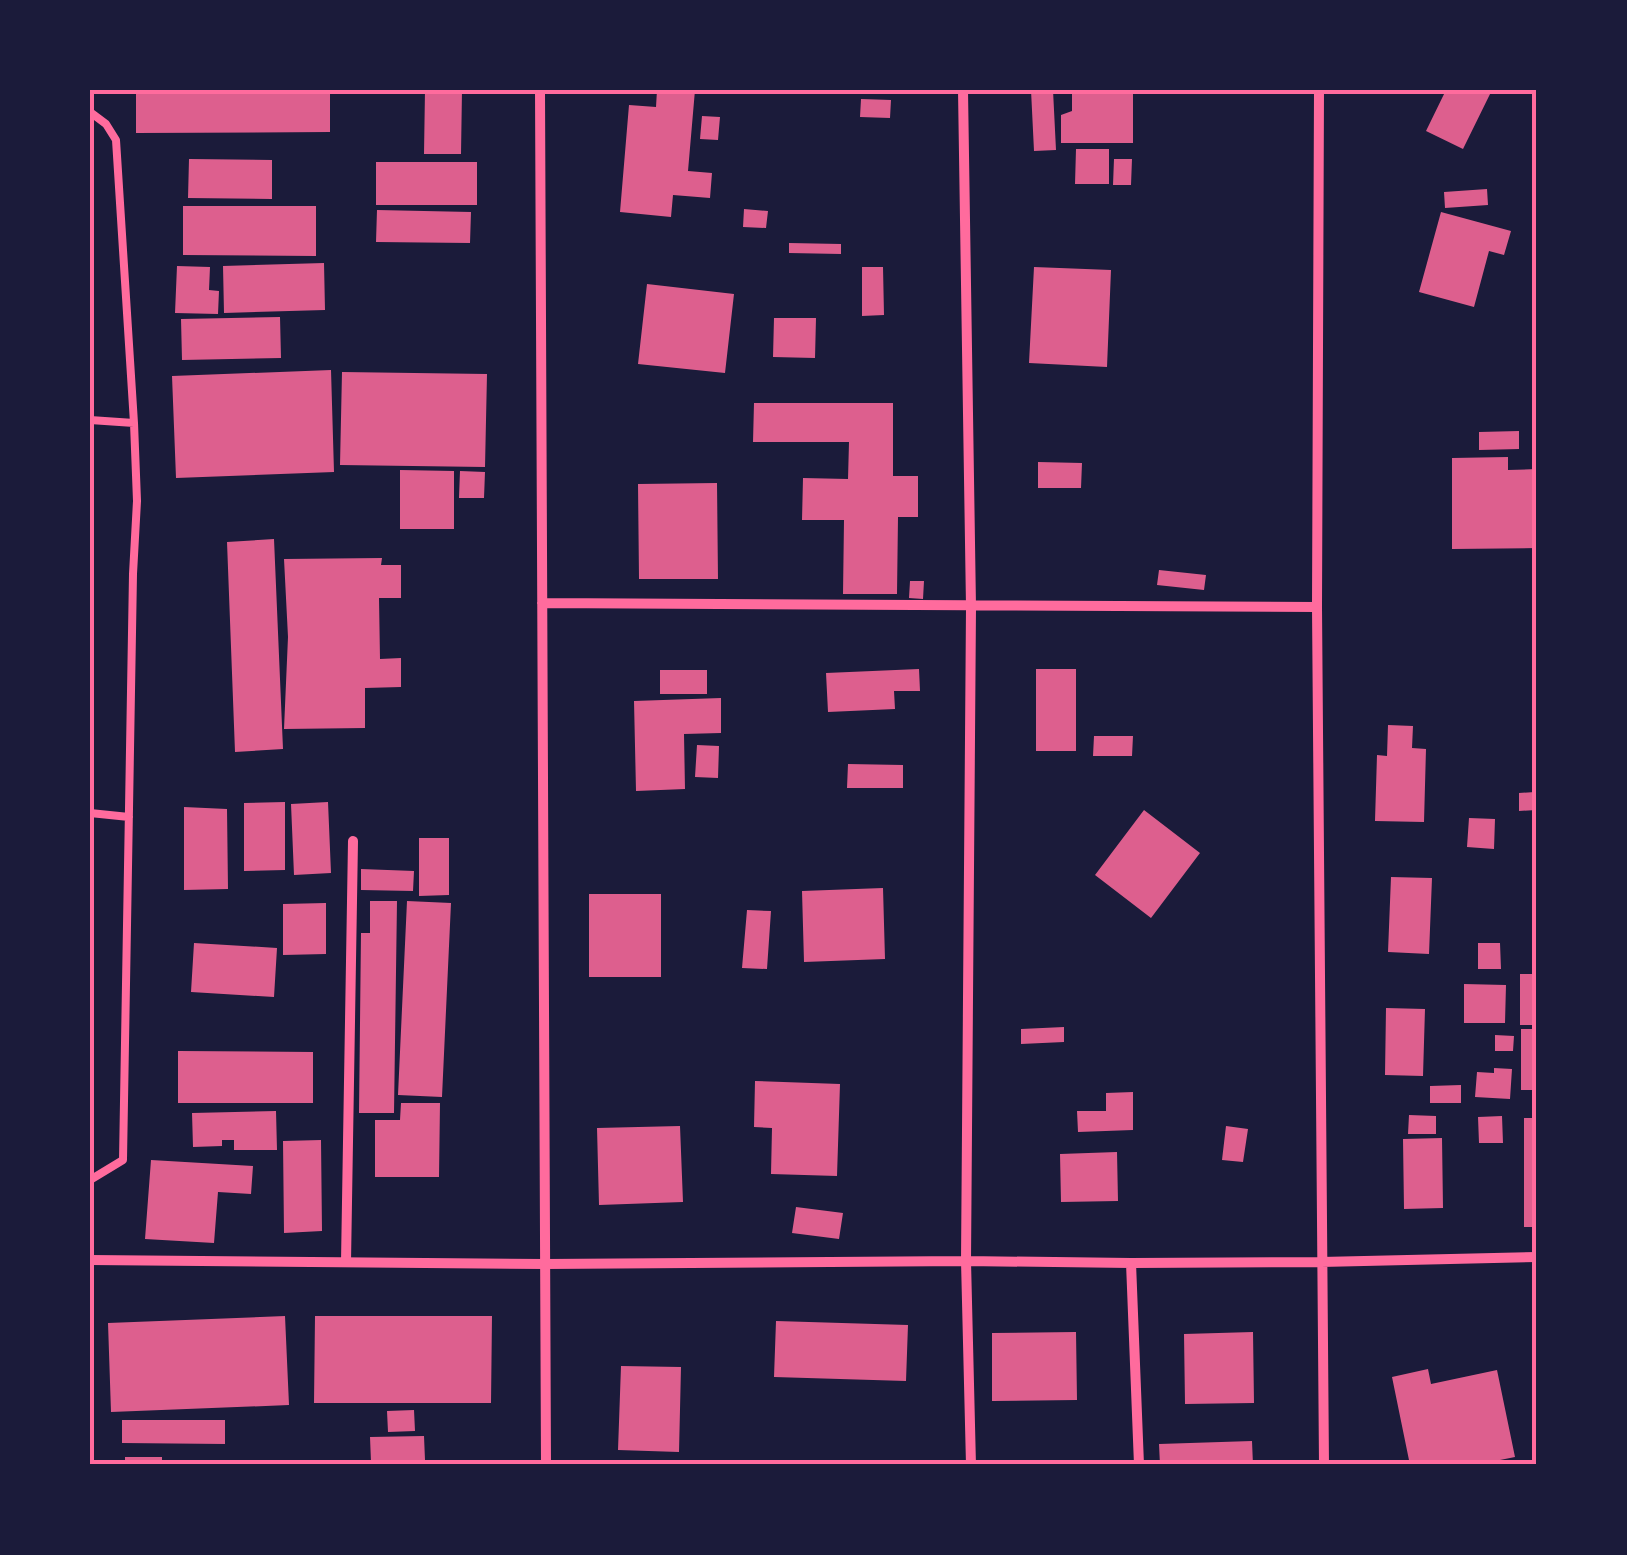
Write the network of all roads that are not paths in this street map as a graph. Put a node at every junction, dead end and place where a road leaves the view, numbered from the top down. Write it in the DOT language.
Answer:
graph roads {
  1 [pos="540,90"];
  2 [pos="962,90"];
  3 [pos="1318,90"];
  4 [pos="90,112"];
  5 [pos="90,420"];
  6 [pos="134,423"];
  7 [pos="542,603"];
  8 [pos="971,607"];
  9 [pos="1317,608"];
  10 [pos="90,813"];
  11 [pos="129,817"];
  12 [pos="354,840"];
  13 [pos="90,1180"];
  14 [pos="1537,1257"];
  15 [pos="90,1260"];
  16 [pos="966,1261"];
  17 [pos="346,1262"];
  18 [pos="1321,1262"];
  19 [pos="1131,1263"];
  20 [pos="544,1264"];
  21 [pos="546,1465"];
  22 [pos="971,1465"];
  23 [pos="1140,1465"];
  24 [pos="1324,1465"];
  1 -- 7 [label="street"];
  2 -- 8 [label="street"];
  3 -- 9 [label="street"];
  4 -- 6 [label="lane"];
  5 -- 6 [label="lane"];
  6 -- 11 [label="lane"];
  7 -- 8 [label="street"];
  7 -- 20 [label="street"];
  8 -- 9 [label="street"];
  8 -- 16 [label="street"];
  9 -- 18 [label="street"];
  10 -- 11 [label="lane"];
  11 -- 13 [label="lane"];
  12 -- 17 [label="street"];
  14 -- 18 [label="street"];
  15 -- 17 [label="street"];
  16 -- 19 [label="street"];
  16 -- 20 [label="street"];
  16 -- 22 [label="street"];
  17 -- 20 [label="street"];
  18 -- 19 [label="street"];
  18 -- 24 [label="street"];
  19 -- 23 [label="street"];
  20 -- 21 [label="street"];
}
